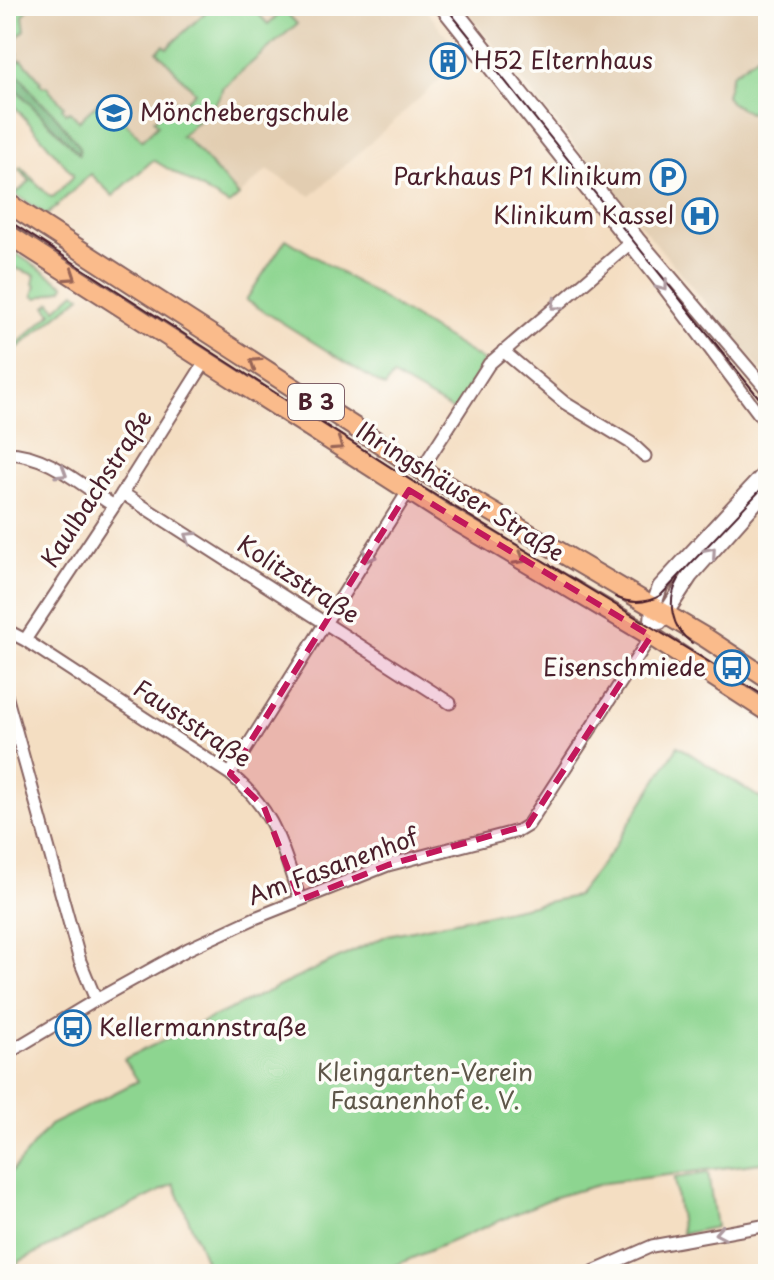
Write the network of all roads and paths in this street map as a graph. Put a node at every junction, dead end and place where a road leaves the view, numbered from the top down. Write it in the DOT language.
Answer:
graph roads {
  1 [pos="440,6"];
  2 [pos="453,6"];
  3 [pos="6,202"];
  4 [pos="6,233"];
  5 [pos="634,241"];
  6 [pos="503,351"];
  7 [pos="205,362"];
  8 [pos="768,391"];
  9 [pos="768,426"];
  10 [pos="6,453"];
  11 [pos="645,456"];
  12 [pos="421,470"];
  13 [pos="768,471"];
  14 [pos="768,488"];
  15 [pos="409,490"];
  16 [pos="122,493"];
  17 [pos="114,506"];
  18 [pos="660,587"];
  19 [pos="631,595"];
  20 [pos="659,611"];
  21 [pos="326,624"];
  22 [pos="6,630"];
  23 [pos="651,636"];
  24 [pos="25,640"];
  25 [pos="768,679"];
  26 [pos="6,695"];
  27 [pos="450,703"];
  28 [pos="768,712"];
  29 [pos="230,774"];
  30 [pos="300,900"];
  31 [pos="96,1000"];
  32 [pos="6,1054"];
  33 [pos="768,1225"];
  34 [pos="611,1264"];
  35 [pos="588,1274"];
  36 [pos="625,1274"];
  1 -- 5 [label="street"];
  2 -- 5 [label="street"];
  12 -- 3 [label="main road, Ihringshäuser Straße / B 3, one-way"];
  4 -- 7 [label="main road, Ihringshäuser Straße / B 3, one-way"];
  5 -- 6 [label="street, one-way"];
  5 -- 8 [label="street"];
  5 -- 9 [label="street, one-way"];
  6 -- 11 [label="street"];
  6 -- 12 [label="street"];
  7 -- 15 [label="main road, Ihringshäuser Straße / B 3, one-way"];
  7 -- 16 [label="street, Kaulbachstraße"];
  10 -- 17 [label="street, one-way"];
  12 -- 19 [label="main road, Ihringshäuser Straße / B 3"];
  13 -- 18 [label="street"];
  20 -- 14 [label="street, one-way"];
  15 -- 21 [label="street, one-way"];
  15 -- 23 [label="main road, Ihringshäuser Straße / B 3, one-way"];
  16 -- 17 [label="street, Kaulbachstraße"];
  21 -- 16 [label="street, Kolitzstraße, one-way"];
  17 -- 24 [label="street, Kaulbachstraße"];
  18 -- 19 [label="street"];
  18 -- 20 [label="street"];
  19 -- 20 [label="main road, Ihringshäuser Straße / B 3"];
  20 -- 23 [label="street"];
  20 -- 25 [label="main road, Ihringshäuser Straße / B 3"];
  21 -- 27 [label="street, Kolitzstraße"];
  21 -- 29 [label="street"];
  22 -- 24 [label="street, Fauststraße"];
  23 -- 28 [label="main road, Ihringshäuser Straße / B 3"];
  23 -- 30 [label="street, Am Fasanenhof"];
  24 -- 29 [label="street, Fauststraße"];
  26 -- 31 [label="street"];
  29 -- 30 [label="street, Fauststraße"];
  30 -- 31 [label="street, Am Fasanenhof"];
  31 -- 32 [label="street, Am Fasanenhof"];
  33 -- 34 [label="street, one-way"];
  34 -- 35 [label="street"];
  34 -- 36 [label="street"];
}
